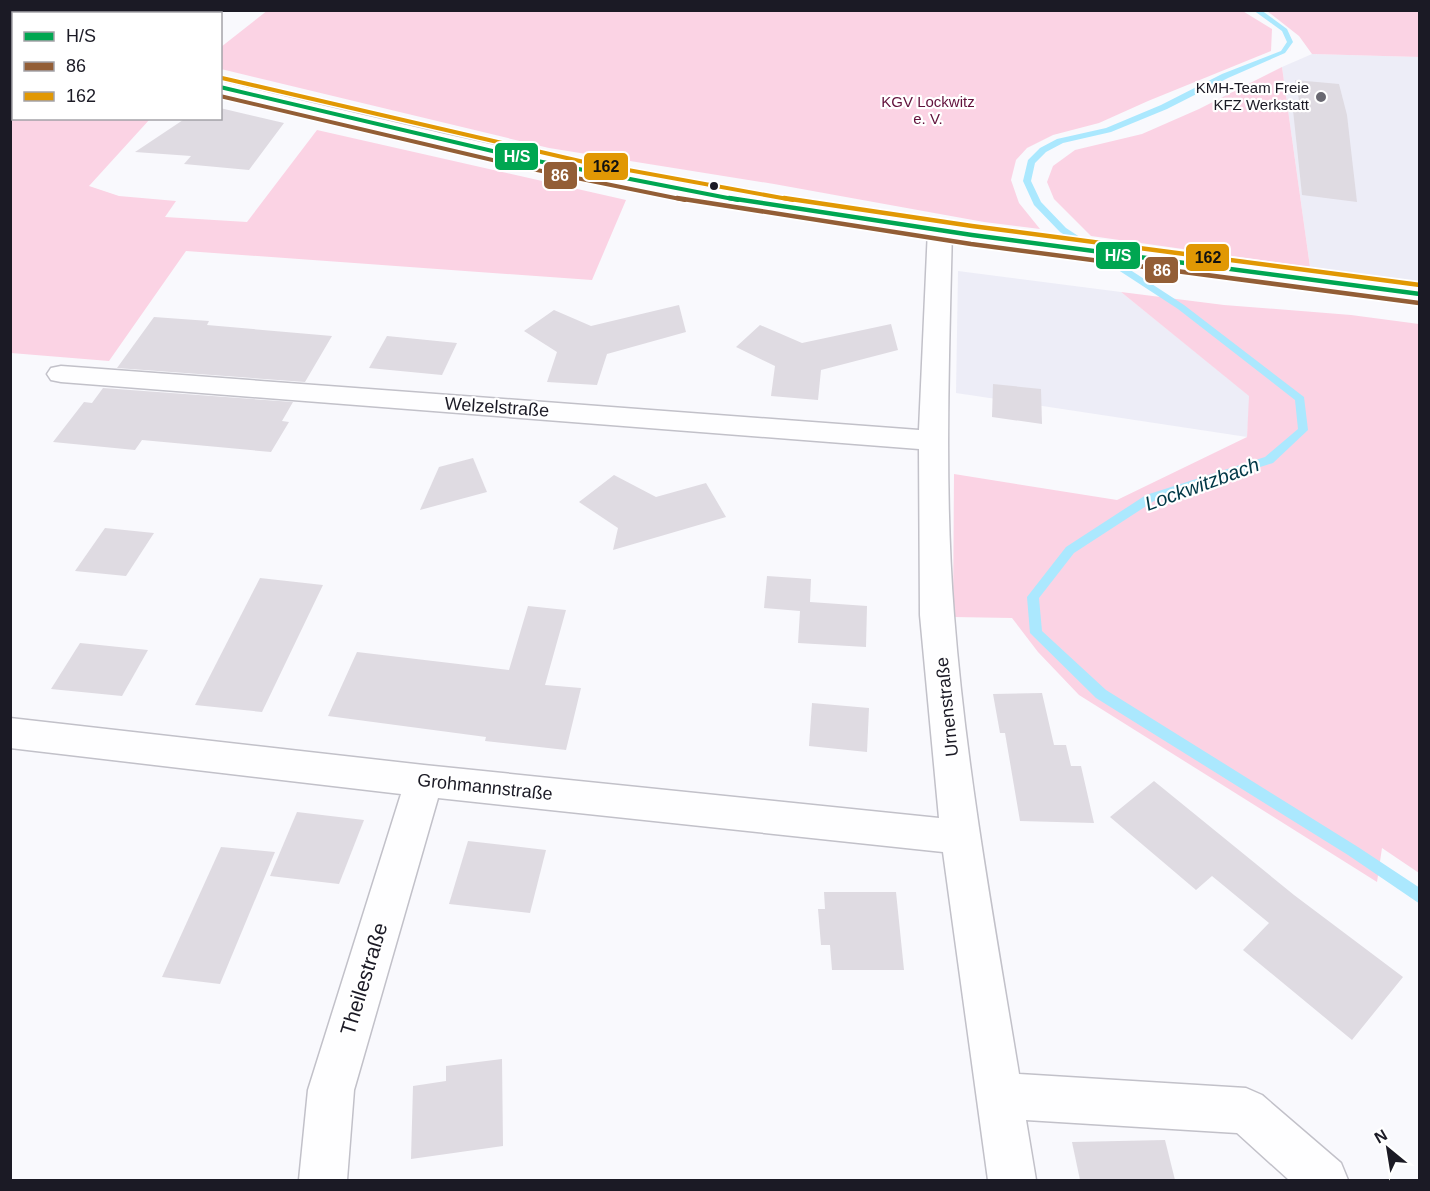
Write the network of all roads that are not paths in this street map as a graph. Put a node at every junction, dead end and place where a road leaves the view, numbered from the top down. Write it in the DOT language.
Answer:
graph roads {
  1 [pos="222,87"];
  2 [pos="940,229"];
  3 [pos="1419,294"];
  4 [pos="61,374"];
  5 [pos="933,441"];
  6 [pos="10,733"];
  7 [pos="424,781"];
  8 [pos="960,837"];
  9 [pos="999,1096"];
  10 [pos="323,1180"];
  11 [pos="1012,1180"];
  12 [pos="1324,1180"];
  1 -- 2 [label="street"];
  2 -- 3 [label="street"];
  2 -- 5 [label="street, Urnenstraße"];
  4 -- 5 [label="street, Welzelstraße"];
  5 -- 8 [label="street, Urnenstraße"];
  6 -- 7 [label="street, Grohmannstraße"];
  7 -- 8 [label="street, Grohmannstraße"];
  7 -- 10 [label="street, Theilestraße"];
  8 -- 9 [label="street, Urnenstraße"];
  9 -- 11 [label="street, Urnenstraße"];
  9 -- 12 [label="street"];
}
